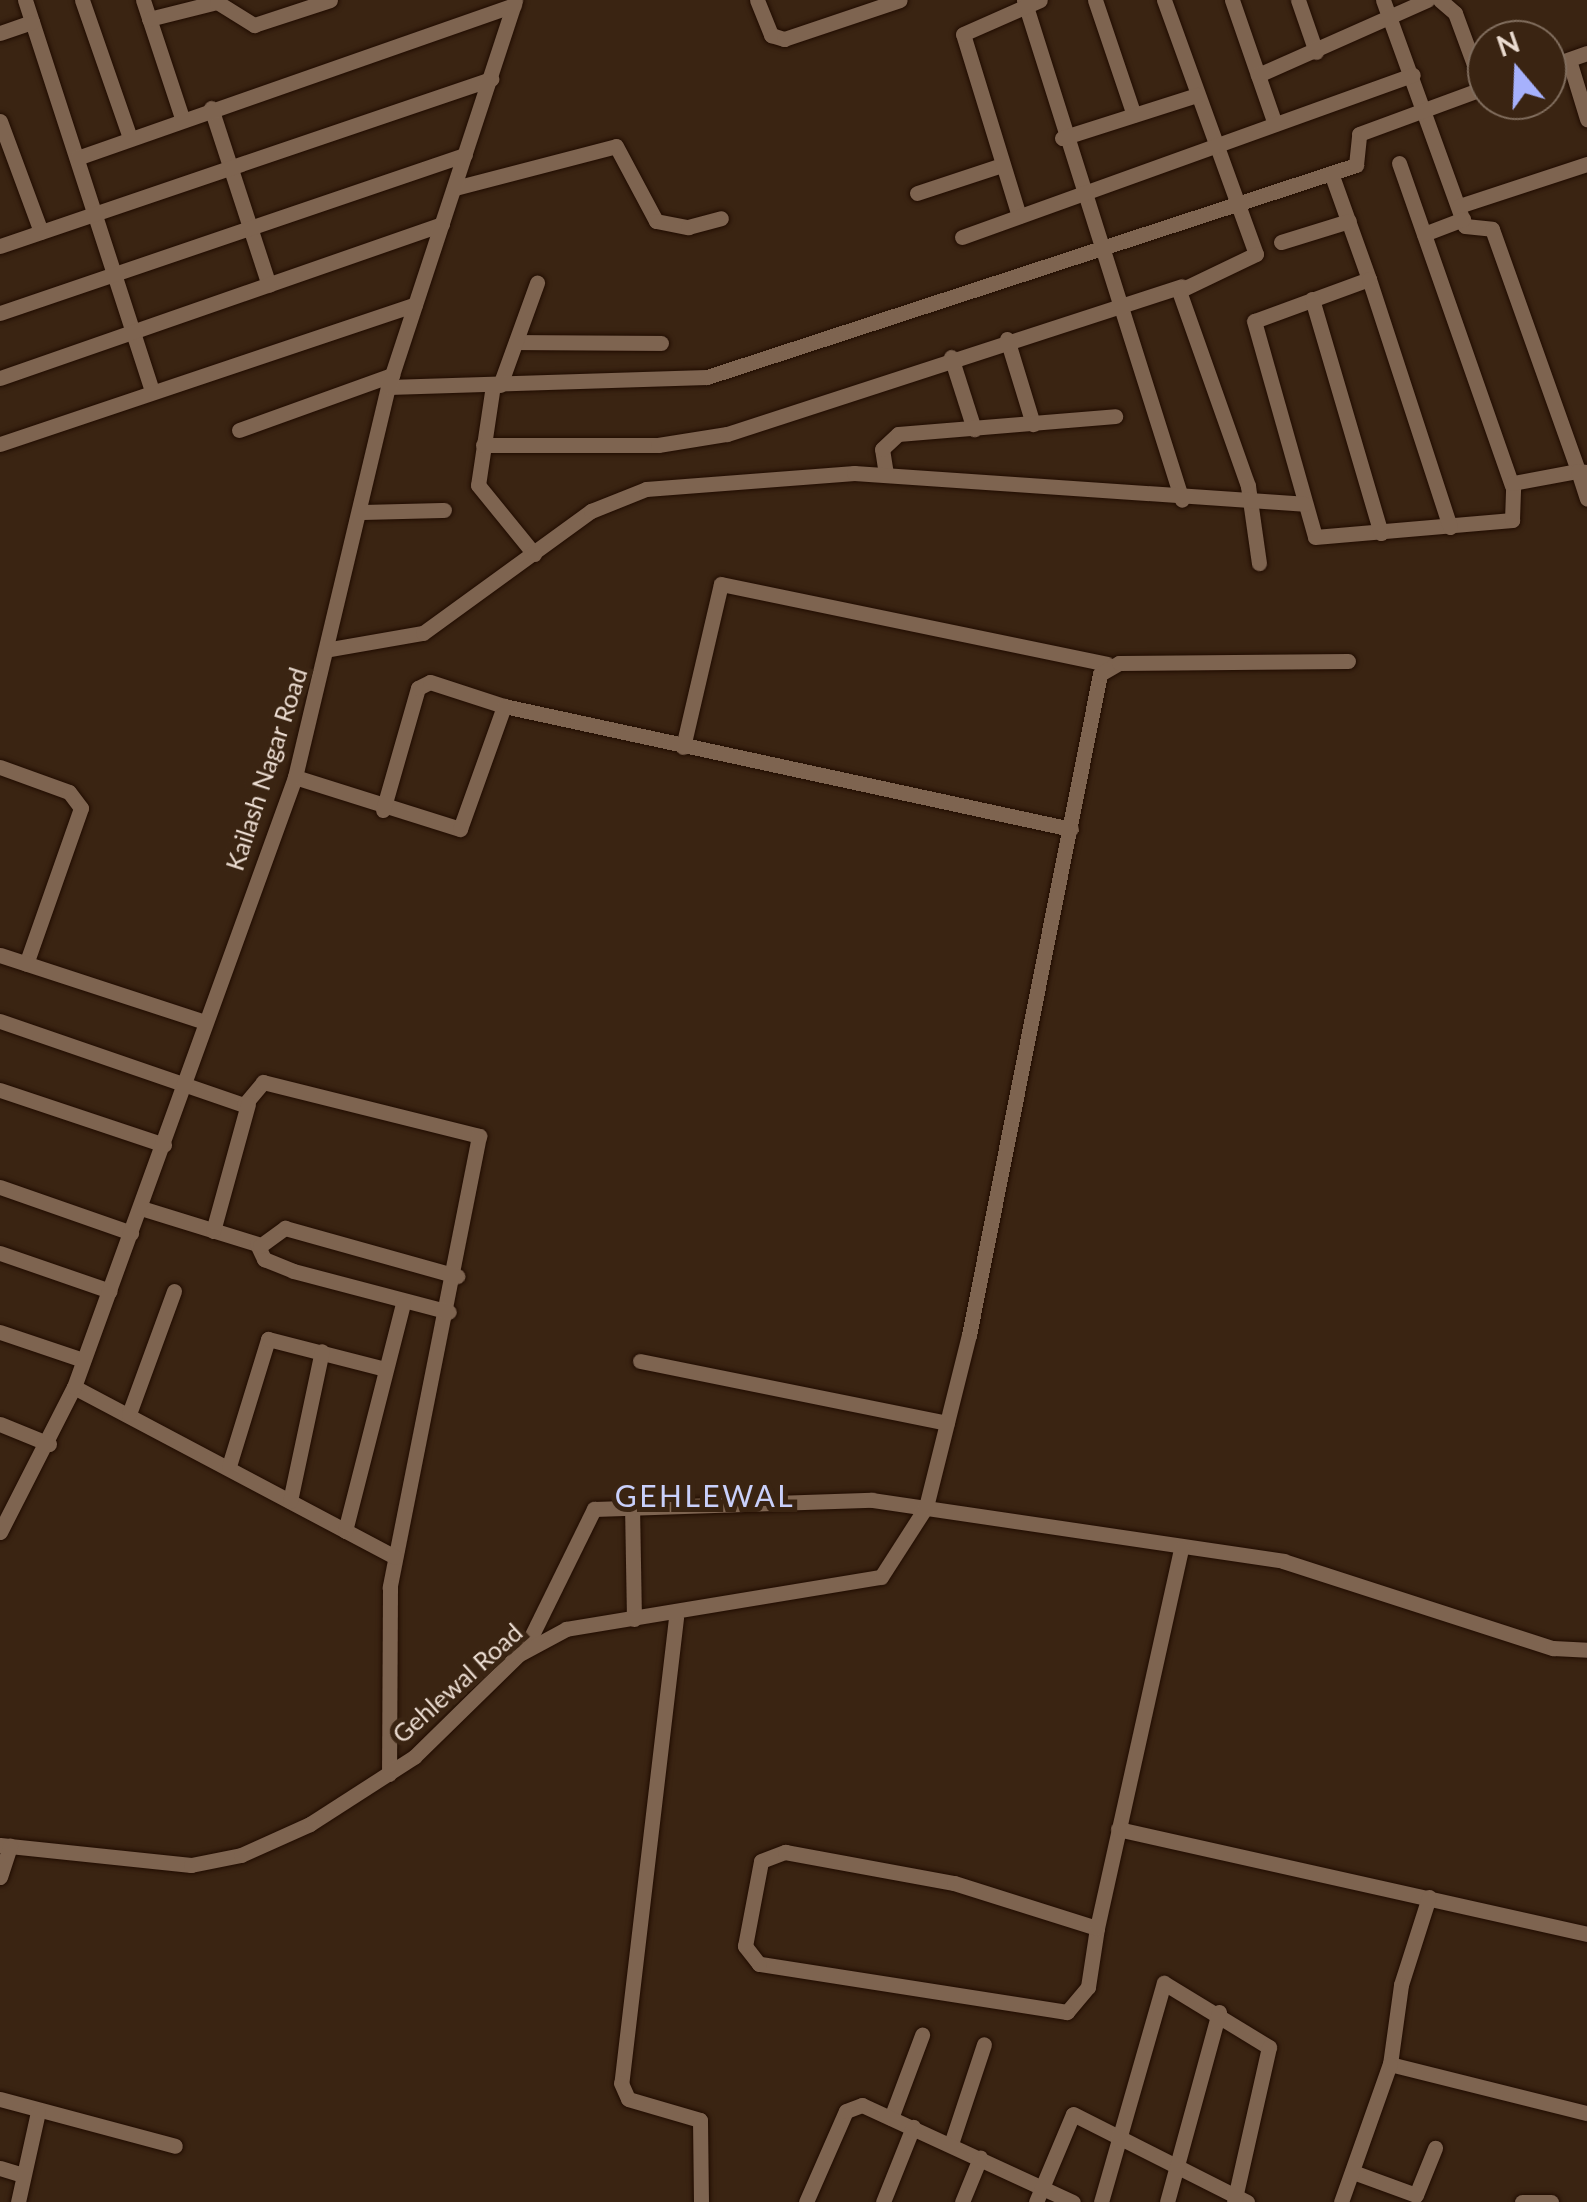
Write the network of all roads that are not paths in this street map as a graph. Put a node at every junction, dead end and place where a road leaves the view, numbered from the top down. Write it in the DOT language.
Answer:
graph roads {
  1 [pos="25,0"];
  2 [pos="82,0"];
  3 [pos="143,0"];
  4 [pos="330,0"];
  5 [pos="757,0"];
  6 [pos="900,0"];
  7 [pos="1095,0"];
  8 [pos="1164,0"];
  9 [pos="1232,0"];
  10 [pos="1298,0"];
  11 [pos="1383,0"];
  12 [pos="1439,0"];
  13 [pos="1427,1"];
  14 [pos="1030,2"];
  15 [pos="514,3"];
  16 [pos="283,8"];
  17 [pos="851,8"];
  18 [pos="149,19"];
  19 [pos="1391,21"];
  20 [pos="32,22"];
  21 [pos="0,33"];
  22 [pos="1467,42"];
  23 [pos="1316,52"];
  24 [pos="1587,53"];
  25 [pos="1568,60"];
  26 [pos="1258,75"];
  27 [pos="1413,75"];
  28 [pos="491,80"];
  29 [pos="1198,95"];
  30 [pos="1467,95"];
  31 [pos="211,108"];
  32 [pos="1427,110"];
  33 [pos="1134,115"];
  34 [pos="182,118"];
  35 [pos="1587,119"];
  36 [pos="0,121"];
  37 [pos="1275,124"];
  38 [pos="130,138"];
  39 [pos="1062,138"];
  40 [pos="1215,145"];
  41 [pos="466,155"];
  42 [pos="78,158"];
  43 [pos="1398,163"];
  44 [pos="1587,164"];
  45 [pos="1002,165"];
  46 [pos="229,168"];
  47 [pos="1331,173"];
  48 [pos="454,188"];
  49 [pos="917,193"];
  50 [pos="1082,194"];
  51 [pos="1238,204"];
  52 [pos="1461,212"];
  53 [pos="96,213"];
  54 [pos="1019,216"];
  55 [pos="721,218"];
  56 [pos="1349,221"];
  57 [pos="442,224"];
  58 [pos="248,227"];
  59 [pos="40,232"];
  60 [pos="1424,234"];
  61 [pos="962,237"];
  62 [pos="1282,242"];
  63 [pos="0,246"];
  64 [pos="1100,249"];
  65 [pos="115,274"];
  66 [pos="1370,279"];
  67 [pos="537,283"];
  68 [pos="269,285"];
  69 [pos="1182,286"];
  70 [pos="1312,300"];
  71 [pos="415,304"];
  72 [pos="1119,304"];
  73 [pos="0,313"];
  74 [pos="134,333"];
  75 [pos="1007,340"];
  76 [pos="516,342"];
  77 [pos="661,343"];
  78 [pos="951,357"];
  79 [pos="0,378"];
  80 [pos="390,381"];
  81 [pos="496,385"];
  82 [pos="152,391"];
  83 [pos="1115,416"];
  84 [pos="1033,424"];
  85 [pos="974,429"];
  86 [pos="239,430"];
  87 [pos="0,444"];
  88 [pos="483,445"];
  89 [pos="1582,472"];
  90 [pos="886,474"];
  91 [pos="1512,486"];
  92 [pos="1587,499"];
  93 [pos="1182,500"];
  94 [pos="1304,504"];
  95 [pos="1252,506"];
  96 [pos="444,510"];
  97 [pos="360,512"];
  98 [pos="1450,527"];
  99 [pos="1382,533"];
  100 [pos="534,554"];
  101 [pos="1259,563"];
  102 [pos="330,649"];
  103 [pos="1348,661"];
  104 [pos="1107,664"];
  105 [pos="504,706"];
  106 [pos="683,746"];
  107 [pos="0,767"];
  108 [pos="296,777"];
  109 [pos="383,810"];
  110 [pos="1071,829"];
  111 [pos="0,955"];
  112 [pos="26,964"];
  113 [pos="0,1020"];
  114 [pos="205,1022"];
  115 [pos="182,1086"];
  116 [pos="0,1090"];
  117 [pos="248,1104"];
  118 [pos="164,1145"];
  119 [pos="1,1190"];
  120 [pos="142,1208"];
  121 [pos="213,1231"];
  122 [pos="131,1233"];
  123 [pos="260,1246"];
  124 [pos="0,1254"];
  125 [pos="457,1276"];
  126 [pos="110,1291"];
  127 [pos="174,1291"];
  128 [pos="403,1302"];
  129 [pos="450,1312"];
  130 [pos="0,1332"];
  131 [pos="322,1352"];
  132 [pos="82,1360"];
  133 [pos="640,1361"];
  134 [pos="386,1370"];
  135 [pos="74,1387"];
  136 [pos="129,1414"];
  137 [pos="947,1423"];
  138 [pos="0,1424"];
  139 [pos="49,1444"];
  140 [pos="229,1466"];
  141 [pos="290,1500"];
  142 [pos="632,1505"];
  143 [pos="926,1506"];
  144 [pos="5,1511"];
  145 [pos="345,1531"];
  146 [pos="0,1532"];
  147 [pos="1180,1548"];
  148 [pos="395,1557"];
  149 [pos="676,1618"];
  150 [pos="634,1619"];
  151 [pos="1586,1646"];
  152 [pos="525,1650"];
  153 [pos="389,1774"];
  154 [pos="1118,1829"];
  155 [pos="5,1846"];
  156 [pos="0,1877"];
  157 [pos="1429,1896"];
  158 [pos="1097,1928"];
  159 [pos="1587,1934"];
  160 [pos="1218,2012"];
  161 [pos="922,2036"];
  162 [pos="984,2044"];
  163 [pos="1390,2064"];
  164 [pos="0,2099"];
  165 [pos="38,2112"];
  166 [pos="1587,2113"];
  167 [pos="891,2118"];
  168 [pos="912,2127"];
  169 [pos="1125,2138"];
  170 [pos="951,2144"];
  171 [pos="175,2146"];
  172 [pos="1434,2148"];
  173 [pos="980,2158"];
  174 [pos="0,2168"];
  175 [pos="1179,2168"];
  176 [pos="1353,2172"];
  177 [pos="22,2175"];
  178 [pos="1039,2194"];
  179 [pos="1239,2200"];
  180 [pos="18,2202"];
  181 [pos="701,2202"];
  182 [pos="806,2202"];
  183 [pos="883,2202"];
  184 [pos="962,2202"];
  185 [pos="1072,2202"];
  186 [pos="1100,2202"];
  187 [pos="1167,2202"];
  188 [pos="1341,2202"];
  189 [pos="1522,2202"];
  190 [pos="1551,2202"];
  1 -- 20 [label="street"];
  2 -- 38 [label="street"];
  3 -- 18 [label="street"];
  4 -- 16 [label="street"];
  5 -- 17 [label="street"];
  6 -- 17 [label="street"];
  7 -- 33 [label="street"];
  8 -- 29 [label="street"];
  9 -- 26 [label="street"];
  10 -- 23 [label="street"];
  11 -- 19 [label="street"];
  12 -- 13 [label="street"];
  12 -- 22 [label="street"];
  13 -- 19 [label="street"];
  14 -- 39 [label="street"];
  14 -- 45 [label="street"];
  15 -- 28 [label="street, Kailash Nagar Road"];
  15 -- 31 [label="street"];
  16 -- 18 [label="street"];
  18 -- 34 [label="street"];
  19 -- 23 [label="street"];
  19 -- 27 [label="street"];
  20 -- 21 [label="street"];
  20 -- 42 [label="street"];
  23 -- 26 [label="street"];
  24 -- 25 [label="street"];
  25 -- 35 [label="street"];
  26 -- 37 [label="street"];
  27 -- 32 [label="street"];
  27 -- 37 [label="street"];
  28 -- 41 [label="street, Kailash Nagar Road"];
  28 -- 46 [label="street"];
  29 -- 33 [label="street"];
  29 -- 40 [label="street"];
  30 -- 32 [label="street"];
  31 -- 34 [label="street"];
  31 -- 46 [label="street"];
  32 -- 47 [label="street"];
  32 -- 52 [label="street"];
  33 -- 39 [label="street"];
  34 -- 38 [label="street"];
  36 -- 59 [label="street"];
  37 -- 40 [label="street"];
  38 -- 42 [label="street"];
  39 -- 50 [label="street"];
  40 -- 50 [label="street"];
  40 -- 51 [label="street"];
  41 -- 48 [label="street, Kailash Nagar Road"];
  41 -- 58 [label="street"];
  42 -- 53 [label="street"];
  43 -- 60 [label="street"];
  44 -- 52 [label="street"];
  45 -- 49 [label="street"];
  45 -- 54 [label="street"];
  46 -- 53 [label="street"];
  46 -- 58 [label="street"];
  47 -- 51 [label="street"];
  47 -- 56 [label="street"];
  48 -- 55 [label="street"];
  48 -- 57 [label="street, Kailash Nagar Road"];
  50 -- 54 [label="street"];
  50 -- 64 [label="street"];
  51 -- 64 [label="street"];
  51 -- 69 [label="street"];
  52 -- 60 [label="street"];
  52 -- 89 [label="street"];
  53 -- 59 [label="street"];
  53 -- 65 [label="street"];
  54 -- 61 [label="street"];
  56 -- 62 [label="street"];
  56 -- 66 [label="street"];
  57 -- 68 [label="street"];
  57 -- 71 [label="street, Kailash Nagar Road"];
  58 -- 65 [label="street"];
  58 -- 68 [label="street"];
  59 -- 63 [label="street"];
  60 -- 91 [label="street"];
  64 -- 72 [label="street"];
  64 -- 81 [label="street"];
  65 -- 73 [label="street"];
  65 -- 74 [label="street"];
  66 -- 70 [label="street"];
  66 -- 98 [label="street"];
  67 -- 76 [label="street"];
  68 -- 74 [label="street"];
  69 -- 72 [label="street"];
  69 -- 95 [label="street"];
  70 -- 94 [label="street"];
  70 -- 99 [label="street"];
  71 -- 80 [label="street, Kailash Nagar Road"];
  71 -- 82 [label="street"];
  72 -- 75 [label="street"];
  72 -- 93 [label="street"];
  74 -- 79 [label="street"];
  74 -- 82 [label="street"];
  75 -- 78 [label="street"];
  75 -- 84 [label="street"];
  76 -- 77 [label="street"];
  76 -- 81 [label="street"];
  78 -- 85 [label="street"];
  78 -- 88 [label="street"];
  80 -- 81 [label="street"];
  80 -- 86 [label="street"];
  80 -- 97 [label="street, Kailash Nagar Road"];
  81 -- 88 [label="street"];
  82 -- 87 [label="street"];
  83 -- 84 [label="street"];
  84 -- 85 [label="street"];
  85 -- 90 [label="street"];
  88 -- 100 [label="street"];
  89 -- 91 [label="street"];
  89 -- 92 [label="street"];
  90 -- 93 [label="street"];
  90 -- 100 [label="street"];
  91 -- 98 [label="street"];
  93 -- 95 [label="street"];
  94 -- 95 [label="street"];
  94 -- 99 [label="street"];
  95 -- 101 [label="street"];
  96 -- 97 [label="street"];
  97 -- 102 [label="street, Kailash Nagar Road"];
  98 -- 99 [label="street"];
  100 -- 102 [label="street"];
  102 -- 108 [label="street, Kailash Nagar Road"];
  103 -- 104 [label="street"];
  104 -- 106 [label="street"];
  104 -- 110 [label="street, Gehlewal Road"];
  105 -- 106 [label="street"];
  105 -- 109 [label="street"];
  105 -- 109 [label="street"];
  106 -- 110 [label="street"];
  107 -- 112 [label="street"];
  108 -- 109 [label="street"];
  108 -- 114 [label="street, Kailash Nagar Road"];
  110 -- 137 [label="street, Gehlewal Road"];
  111 -- 112 [label="street"];
  112 -- 114 [label="street"];
  113 -- 115 [label="street"];
  114 -- 115 [label="street, Kailash Nagar Road"];
  115 -- 117 [label="street"];
  115 -- 118 [label="street, Kailash Nagar Road"];
  116 -- 118 [label="street"];
  117 -- 121 [label="street"];
  117 -- 125 [label="street"];
  118 -- 120 [label="street, Kailash Nagar Road"];
  119 -- 122 [label="street"];
  120 -- 121 [label="street"];
  120 -- 122 [label="street, Kailash Nagar Road"];
  121 -- 123 [label="street"];
  122 -- 126 [label="street, Kailash Nagar Road"];
  123 -- 125 [label="street"];
  123 -- 128 [label="street"];
  124 -- 126 [label="street"];
  125 -- 129 [label="street"];
  126 -- 132 [label="street, Kailash Nagar Road"];
  127 -- 136 [label="street"];
  128 -- 129 [label="street"];
  128 -- 134 [label="street"];
  129 -- 148 [label="street"];
  130 -- 132 [label="street"];
  131 -- 134 [label="street"];
  131 -- 140 [label="street"];
  131 -- 141 [label="street"];
  132 -- 135 [label="street, Kailash Nagar Road"];
  133 -- 137 [label="street"];
  134 -- 145 [label="street"];
  135 -- 136 [label="street"];
  135 -- 139 [label="street, Kailash Nagar Road"];
  136 -- 140 [label="street"];
  137 -- 143 [label="street, Gehlewal Road"];
  138 -- 139 [label="street"];
  139 -- 144 [label="street, Kailash Nagar Road"];
  140 -- 141 [label="street"];
  141 -- 145 [label="street"];
  142 -- 143 [label="street"];
  142 -- 150 [label="street"];
  142 -- 152 [label="street"];
  143 -- 147 [label="street"];
  143 -- 149 [label="street, Gehlewal Road"];
  144 -- 146 [label="street, Kailash Nagar Road"];
  145 -- 148 [label="street"];
  147 -- 151 [label="street"];
  147 -- 154 [label="street"];
  148 -- 153 [label="street"];
  149 -- 150 [label="street, Gehlewal Road"];
  149 -- 181 [label="street"];
  150 -- 152 [label="street, Gehlewal Road"];
  152 -- 153 [label="street, Gehlewal Road"];
  153 -- 155 [label="street, Gehlewal Road"];
  154 -- 157 [label="street"];
  154 -- 158 [label="street"];
  155 -- 156 [label="street"];
  157 -- 159 [label="street"];
  157 -- 163 [label="street"];
  158 -- 158 [label="street"];
  160 -- 169 [label="street"];
  160 -- 175 [label="street"];
  160 -- 179 [label="street"];
  161 -- 167 [label="street"];
  162 -- 170 [label="street"];
  163 -- 166 [label="street"];
  163 -- 176 [label="street"];
  164 -- 165 [label="street"];
  165 -- 171 [label="street"];
  165 -- 177 [label="street"];
  167 -- 168 [label="street"];
  167 -- 182 [label="street"];
  168 -- 170 [label="street"];
  168 -- 183 [label="street"];
  169 -- 175 [label="street"];
  169 -- 178 [label="street"];
  169 -- 186 [label="street"];
  170 -- 173 [label="street"];
  172 -- 176 [label="street"];
  173 -- 178 [label="street"];
  173 -- 184 [label="street"];
  174 -- 177 [label="street"];
  175 -- 179 [label="street"];
  175 -- 187 [label="street"];
  176 -- 188 [label="street"];
  177 -- 180 [label="street"];
  178 -- 185 [label="street"];
  189 -- 190 [label="street"];
}
